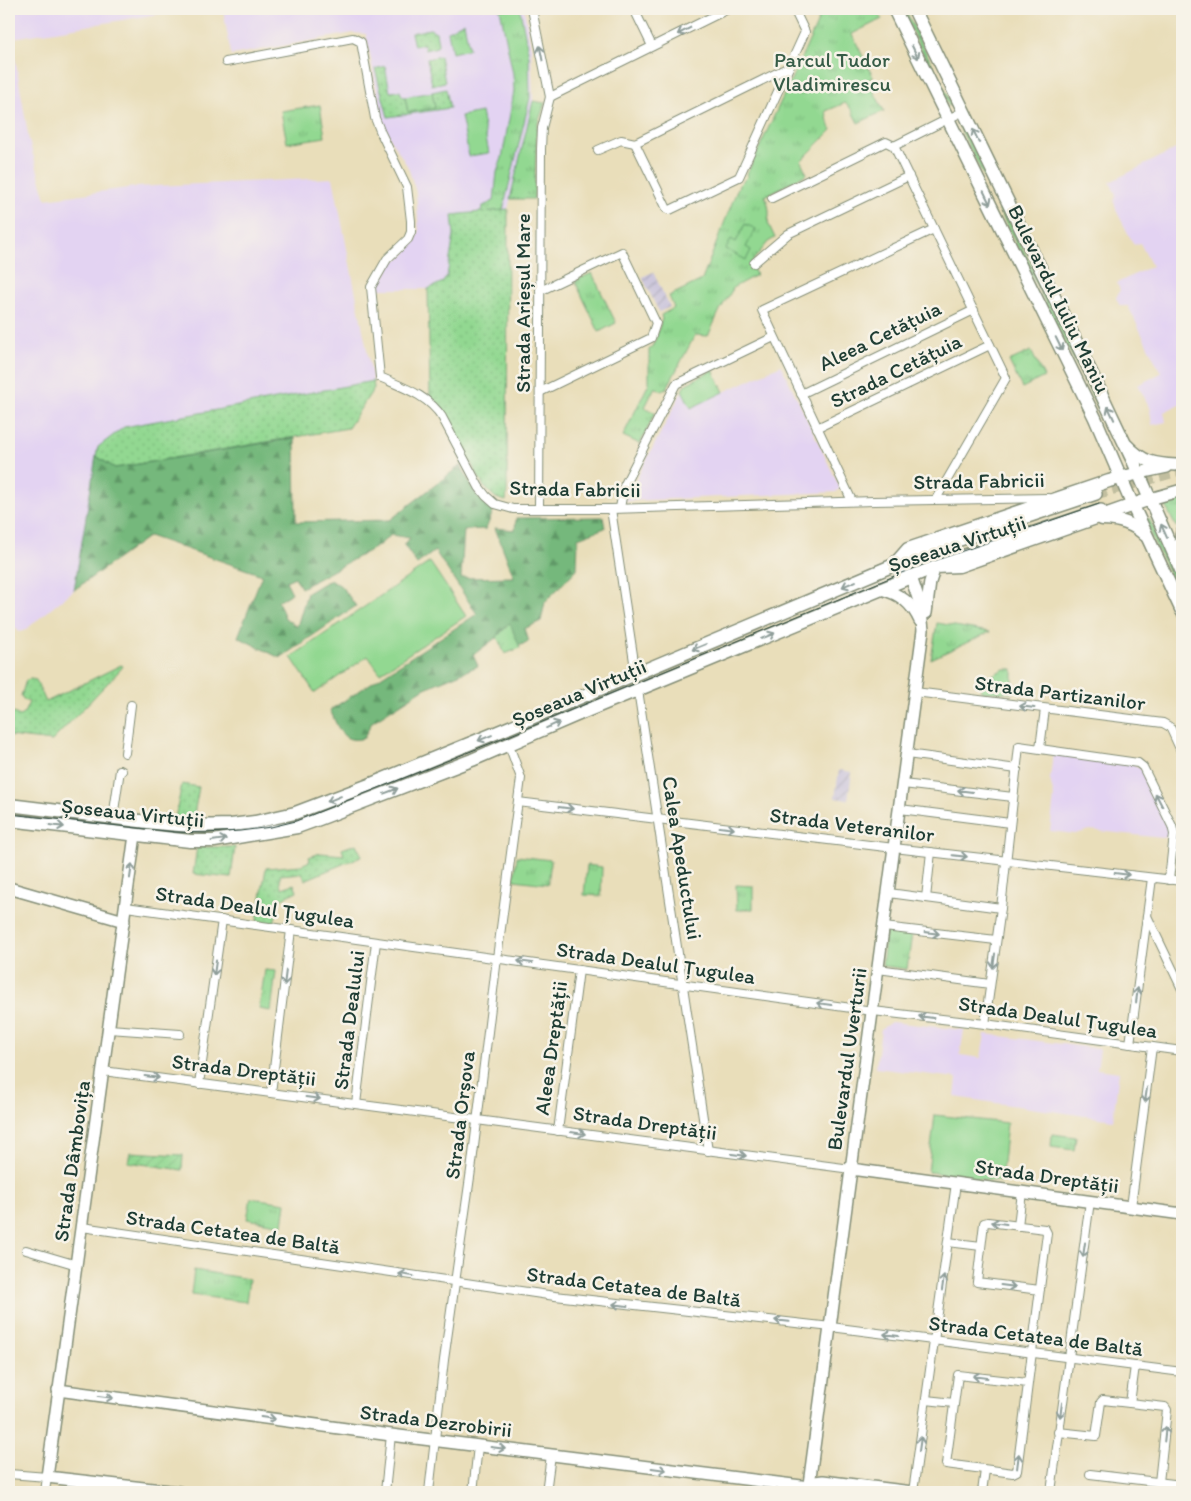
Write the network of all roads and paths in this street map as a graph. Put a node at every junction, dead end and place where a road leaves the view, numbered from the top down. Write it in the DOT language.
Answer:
graph roads {
  1 [pos="532,9"];
  2 [pos="634,9"];
  3 [pos="728,9"];
  4 [pos="794,9"];
  5 [pos="894,9"];
  6 [pos="914,9"];
  7 [pos="652,46"];
  8 [pos="226,62"];
  9 [pos="788,67"];
  10 [pos="550,97"];
  11 [pos="964,111"];
  12 [pos="948,119"];
  13 [pos="635,143"];
  14 [pos="894,146"];
  15 [pos="598,150"];
  16 [pos="909,176"];
  17 [pos="772,198"];
  18 [pos="934,229"];
  19 [pos="754,264"];
  20 [pos="540,291"];
  21 [pos="974,310"];
  22 [pos="774,337"];
  23 [pos="990,345"];
  24 [pos="540,392"];
  25 [pos="801,394"];
  26 [pos="818,428"];
  27 [pos="1126,444"];
  28 [pos="1109,449"];
  29 [pos="1179,464"];
  30 [pos="1139,473"];
  31 [pos="1121,478"];
  32 [pos="1097,489"];
  33 [pos="1182,490"];
  34 [pos="1059,498"];
  35 [pos="936,499"];
  36 [pos="1150,500"];
  37 [pos="852,501"];
  38 [pos="1133,506"];
  39 [pos="539,509"];
  40 [pos="615,509"];
  41 [pos="1099,514"];
  42 [pos="1182,532"];
  43 [pos="1147,537"];
  44 [pos="894,565"];
  45 [pos="935,567"];
  46 [pos="1180,567"];
  47 [pos="911,577"];
  48 [pos="881,589"];
  49 [pos="1182,611"];
  50 [pos="923,630"];
  51 [pos="636,675"];
  52 [pos="638,690"];
  53 [pos="915,692"];
  54 [pos="130,705"];
  55 [pos="1045,709"];
  56 [pos="509,744"];
  57 [pos="1040,748"];
  58 [pos="125,753"];
  59 [pos="1182,753"];
  60 [pos="907,754"];
  61 [pos="1017,769"];
  62 [pos="122,771"];
  63 [pos="903,784"];
  64 [pos="1013,797"];
  65 [pos="518,802"];
  66 [pos="9,805"];
  67 [pos="900,809"];
  68 [pos="113,818"];
  69 [pos="658,819"];
  70 [pos="9,820"];
  71 [pos="1010,823"];
  72 [pos="136,835"];
  73 [pos="894,848"];
  74 [pos="931,852"];
  75 [pos="1006,861"];
  76 [pos="1152,878"];
  77 [pos="1169,880"];
  78 [pos="1182,881"];
  79 [pos="9,888"];
  80 [pos="888,893"];
  81 [pos="926,898"];
  82 [pos="126,906"];
  83 [pos="1001,908"];
  84 [pos="1147,916"];
  85 [pos="222,920"];
  86 [pos="124,921"];
  87 [pos="884,927"];
  88 [pos="291,930"];
  89 [pos="996,940"];
  90 [pos="376,942"];
  91 [pos="497,958"];
  92 [pos="878,969"];
  93 [pos="580,970"];
  94 [pos="990,984"];
  95 [pos="683,985"];
  96 [pos="1182,989"];
  97 [pos="873,1011"];
  98 [pos="985,1024"];
  99 [pos="109,1029"];
  100 [pos="180,1034"];
  101 [pos="1130,1044"];
  102 [pos="1152,1047"];
  103 [pos="1182,1051"];
  104 [pos="103,1071"];
  105 [pos="199,1084"];
  106 [pos="271,1093"];
  107 [pos="356,1104"];
  108 [pos="478,1120"];
  109 [pos="558,1130"];
  110 [pos="708,1151"];
  111 [pos="851,1169"];
  112 [pos="956,1183"];
  113 [pos="1022,1192"];
  114 [pos="1090,1201"];
  115 [pos="1131,1206"];
  116 [pos="1182,1214"];
  117 [pos="1018,1226"];
  118 [pos="82,1227"];
  119 [pos="948,1242"];
  120 [pos="981,1246"];
  121 [pos="26,1250"];
  122 [pos="77,1265"];
  123 [pos="455,1282"];
  124 [pos="1040,1290"];
  125 [pos="830,1327"];
  126 [pos="934,1340"];
  127 [pos="1032,1353"];
  128 [pos="1068,1358"];
  129 [pos="1135,1366"];
  130 [pos="1182,1372"];
  131 [pos="1028,1383"];
  132 [pos="58,1390"];
  133 [pos="926,1400"];
  134 [pos="954,1403"];
  135 [pos="1130,1403"];
  136 [pos="1058,1432"];
  137 [pos="391,1435"];
  138 [pos="435,1440"];
  139 [pos="478,1446"];
  140 [pos="551,1455"];
  141 [pos="985,1470"];
  142 [pos="9,1474"];
  143 [pos="1090,1474"];
  144 [pos="47,1477"];
  145 [pos="1159,1482"];
  146 [pos="1182,1484"];
  147 [pos="812,1490"];
  148 [pos="151,1491"];
  149 [pos="45,1492"];
  150 [pos="179,1492"];
  151 [pos="385,1492"];
  152 [pos="429,1492"];
  153 [pos="472,1492"];
  154 [pos="546,1492"];
  155 [pos="913,1492"];
  156 [pos="982,1492"];
  157 [pos="1051,1492"];
  10 -- 1 [label="street, one-way"];
  2 -- 7 [label="street"];
  3 -- 7 [label="street, one-way"];
  4 -- 9 [label="street"];
  5 -- 12 [label="main road, Bulevardul Iuliu Maniu, one-way"];
  6 -- 11 [label="main road, Bulevardul Iuliu Maniu"];
  7 -- 10 [label="street"];
  8 -- 39 [label="street, Strada Fabricii"];
  9 -- 13 [label="street"];
  9 -- 13 [label="street"];
  10 -- 20 [label="street, Strada Arieșul Mare"];
  11 -- 12 [label="street"];
  27 -- 11 [label="main road, Bulevardul Iuliu Maniu, one-way"];
  12 -- 14 [label="street"];
  12 -- 28 [label="main road, Bulevardul Iuliu Maniu, one-way"];
  13 -- 15 [label="street"];
  14 -- 16 [label="street, Aleea Cetățuia"];
  14 -- 17 [label="street"];
  16 -- 18 [label="street, Aleea Cetățuia"];
  16 -- 19 [label="street"];
  18 -- 21 [label="street, Aleea Cetățuia"];
  18 -- 22 [label="street, Strada Cetățuia"];
  20 -- 24 [label="street, Strada Arieșul Mare"];
  20 -- 24 [label="street"];
  21 -- 23 [label="street, Aleea Cetățuia"];
  21 -- 25 [label="street, Aleea Cetățuia"];
  22 -- 25 [label="street, Strada Cetățuia"];
  22 -- 40 [label="street"];
  23 -- 26 [label="street, Strada Cetățuia"];
  23 -- 35 [label="street, Aleea Cetățuia"];
  24 -- 39 [label="street, Strada Arieșul Mare"];
  25 -- 26 [label="street, Strada Cetățuia"];
  26 -- 37 [label="street, Strada Cetățuia"];
  27 -- 29 [label="street"];
  27 -- 30 [label="main road, Bulevardul Iuliu Maniu"];
  28 -- 31 [label="main road, Bulevardul Iuliu Maniu"];
  28 -- 32 [label="main road"];
  29 -- 30 [label="street"];
  30 -- 31 [label="main road, Șoseaua Virtuții"];
  30 -- 36 [label="main road, Bulevardul Iuliu Maniu"];
  31 -- 32 [label="main road, Șoseaua Virtuții"];
  31 -- 38 [label="main road, Bulevardul Iuliu Maniu"];
  32 -- 34 [label="main road, Șoseaua Virtuții"];
  32 -- 44 [label="street"];
  33 -- 36 [label="street"];
  34 -- 35 [label="street, Strada Fabricii"];
  34 -- 44 [label="main road, Șoseaua Virtuții"];
  35 -- 37 [label="street, Strada Fabricii"];
  36 -- 38 [label="main road, Șoseaua Virtuții"];
  46 -- 36 [label="main road, Bulevardul Iuliu Maniu, one-way"];
  37 -- 40 [label="street, Strada Fabricii"];
  38 -- 41 [label="main road, Șoseaua Virtuții"];
  38 -- 43 [label="main road, Bulevardul Iuliu Maniu"];
  39 -- 40 [label="street, Strada Fabricii"];
  40 -- 51 [label="street"];
  41 -- 43 [label="main road"];
  41 -- 45 [label="street"];
  41 -- 45 [label="main road, Șoseaua Virtuții"];
  42 -- 46 [label="street"];
  43 -- 49 [label="main road, Bulevardul Iuliu Maniu"];
  44 -- 47 [label="street"];
  44 -- 51 [label="main road, Șoseaua Virtuții, one-way"];
  45 -- 47 [label="main road, Șoseaua Virtuții"];
  45 -- 50 [label="street"];
  47 -- 48 [label="main road, Șoseaua Virtuții"];
  47 -- 50 [label="street, Bulevardul Uverturii"];
  48 -- 50 [label="street"];
  52 -- 48 [label="main road, Șoseaua Virtuții, one-way"];
  50 -- 53 [label="street, Bulevardul Uverturii"];
  51 -- 68 [label="main road, Șoseaua Virtuții, one-way"];
  56 -- 52 [label="main road, Șoseaua Virtuții, one-way"];
  52 -- 69 [label="street, Calea Apeductului"];
  55 -- 53 [label="street, Strada Partizanilor, one-way"];
  53 -- 60 [label="street, Bulevardul Uverturii"];
  54 -- 58 [label="street"];
  55 -- 57 [label="street"];
  55 -- 59 [label="street, Strada Partizanilor"];
  56 -- 65 [label="street, Strada Orșova"];
  72 -- 56 [label="main road, Șoseaua Virtuții, one-way"];
  57 -- 61 [label="street"];
  77 -- 57 [label="street, one-way"];
  60 -- 61 [label="street"];
  60 -- 63 [label="street, Bulevardul Uverturii"];
  61 -- 64 [label="street"];
  62 -- 68 [label="street"];
  64 -- 63 [label="street, one-way"];
  63 -- 67 [label="street, Bulevardul Uverturii"];
  64 -- 71 [label="street"];
  65 -- 69 [label="street, Strada Veteranilor, one-way"];
  65 -- 91 [label="street, Strada Orșova"];
  66 -- 68 [label="main road, Șoseaua Virtuții"];
  67 -- 71 [label="street"];
  67 -- 73 [label="street, Bulevardul Uverturii"];
  69 -- 73 [label="street, Strada Veteranilor, one-way"];
  69 -- 95 [label="street, Calea Apeductului"];
  70 -- 72 [label="main road, Șoseaua Virtuții, one-way"];
  71 -- 75 [label="street"];
  82 -- 72 [label="street, Strada Dâmbovița, one-way"];
  73 -- 74 [label="street, Strada Veteranilor"];
  73 -- 80 [label="street, Bulevardul Uverturii"];
  74 -- 75 [label="street, Strada Veteranilor, one-way"];
  74 -- 81 [label="street"];
  75 -- 76 [label="street, Strada Veteranilor, one-way"];
  75 -- 83 [label="street"];
  76 -- 77 [label="street, Strada Veteranilor"];
  76 -- 84 [label="street"];
  77 -- 78 [label="street, Strada Veteranilor"];
  79 -- 86 [label="street"];
  80 -- 81 [label="street"];
  80 -- 87 [label="street, Bulevardul Uverturii"];
  81 -- 83 [label="street"];
  82 -- 85 [label="street, Strada Dealul Țugulea"];
  82 -- 86 [label="street, Strada Dâmbovița"];
  83 -- 89 [label="street"];
  84 -- 96 [label="street"];
  101 -- 84 [label="street, one-way"];
  85 -- 88 [label="street, Strada Dealul Țugulea"];
  85 -- 105 [label="street, one-way"];
  86 -- 99 [label="street, Strada Dâmbovița"];
  87 -- 89 [label="street, one-way"];
  87 -- 92 [label="street, Bulevardul Uverturii"];
  88 -- 90 [label="street, Strada Dealul Țugulea"];
  88 -- 106 [label="street, one-way"];
  89 -- 94 [label="street, one-way"];
  90 -- 91 [label="street, Strada Dealul Țugulea"];
  90 -- 107 [label="street, Strada Dealului"];
  93 -- 91 [label="street, Strada Dealul Țugulea, one-way"];
  91 -- 108 [label="street, Strada Orșova"];
  92 -- 94 [label="street"];
  92 -- 97 [label="street, Bulevardul Uverturii"];
  93 -- 95 [label="street, Strada Dealul Țugulea"];
  93 -- 109 [label="street, Aleea Dreptății"];
  94 -- 98 [label="street"];
  97 -- 95 [label="street, Strada Dealul Țugulea, one-way"];
  95 -- 110 [label="street, Calea Apeductului"];
  98 -- 97 [label="street, Strada Dealul Țugulea, one-way"];
  97 -- 111 [label="street, Bulevardul Uverturii"];
  98 -- 101 [label="street, Strada Dealul Țugulea"];
  99 -- 100 [label="street"];
  99 -- 104 [label="street, Strada Dâmbovița"];
  101 -- 102 [label="street, Strada Dealul Țugulea"];
  102 -- 103 [label="street, Strada Dealul Țugulea"];
  102 -- 115 [label="street, one-way"];
  104 -- 105 [label="street, Strada Dreptății, one-way"];
  104 -- 118 [label="street, Strada Dâmbovița"];
  105 -- 106 [label="street, Strada Dreptății"];
  106 -- 107 [label="street, Strada Dreptății, one-way"];
  107 -- 108 [label="street, Strada Dreptății"];
  108 -- 109 [label="street, Strada Dreptății"];
  108 -- 123 [label="street, Strada Orșova"];
  109 -- 110 [label="street, Strada Dreptății, one-way"];
  110 -- 111 [label="street, Strada Dreptății, one-way"];
  111 -- 112 [label="street, Strada Dreptății"];
  111 -- 125 [label="street, Bulevardul Uverturii"];
  112 -- 113 [label="street, Strada Dreptății"];
  112 -- 119 [label="street"];
  113 -- 114 [label="street, Strada Dreptății"];
  113 -- 117 [label="street"];
  114 -- 115 [label="street, Strada Dreptății"];
  114 -- 128 [label="street, one-way"];
  115 -- 116 [label="street, Strada Dreptății"];
  117 -- 120 [label="street, one-way"];
  117 -- 124 [label="street"];
  118 -- 122 [label="street, Strada Dâmbovița"];
  123 -- 118 [label="street, Strada Cetatea de Baltă, one-way"];
  119 -- 120 [label="street"];
  126 -- 119 [label="street, one-way"];
  120 -- 124 [label="street, one-way"];
  121 -- 122 [label="street"];
  122 -- 132 [label="street, Strada Dâmbovița"];
  125 -- 123 [label="street, Strada Cetatea de Baltă, one-way"];
  123 -- 138 [label="street, Strada Orșova"];
  124 -- 127 [label="street"];
  126 -- 125 [label="street, Strada Cetatea de Baltă, one-way"];
  125 -- 147 [label="street, Bulevardul Uverturii"];
  126 -- 127 [label="street, Strada Cetatea de Baltă"];
  126 -- 133 [label="street"];
  127 -- 128 [label="street, Strada Cetatea de Baltă"];
  127 -- 131 [label="street"];
  128 -- 129 [label="street, Strada Cetatea de Baltă"];
  128 -- 136 [label="street, one-way"];
  129 -- 130 [label="street, Strada Cetatea de Baltă"];
  129 -- 135 [label="street"];
  131 -- 134 [label="street, one-way"];
  141 -- 131 [label="street, one-way"];
  132 -- 137 [label="street, Strada Dezrobirii, one-way"];
  132 -- 144 [label="street, Strada Dâmbovița"];
  133 -- 134 [label="street"];
  155 -- 133 [label="street, one-way"];
  134 -- 141 [label="street"];
  135 -- 136 [label="street"];
  145 -- 135 [label="street, one-way"];
  136 -- 157 [label="street"];
  137 -- 138 [label="street, Strada Dezrobirii"];
  137 -- 151 [label="street"];
  138 -- 139 [label="street, Strada Dezrobirii"];
  138 -- 152 [label="street, Strada Orșova"];
  139 -- 140 [label="street, Strada Dezrobirii, one-way"];
  139 -- 153 [label="street"];
  140 -- 147 [label="street, Strada Dezrobirii, one-way"];
  140 -- 154 [label="street"];
  141 -- 156 [label="street"];
  142 -- 144 [label="street"];
  143 -- 145 [label="street"];
  144 -- 148 [label="street"];
  144 -- 149 [label="street, Strada Dâmbovița"];
  145 -- 146 [label="street"];
  147 -- 155 [label="street, Strada Dezrobirii"];
  148 -- 150 [label="street"];
}
